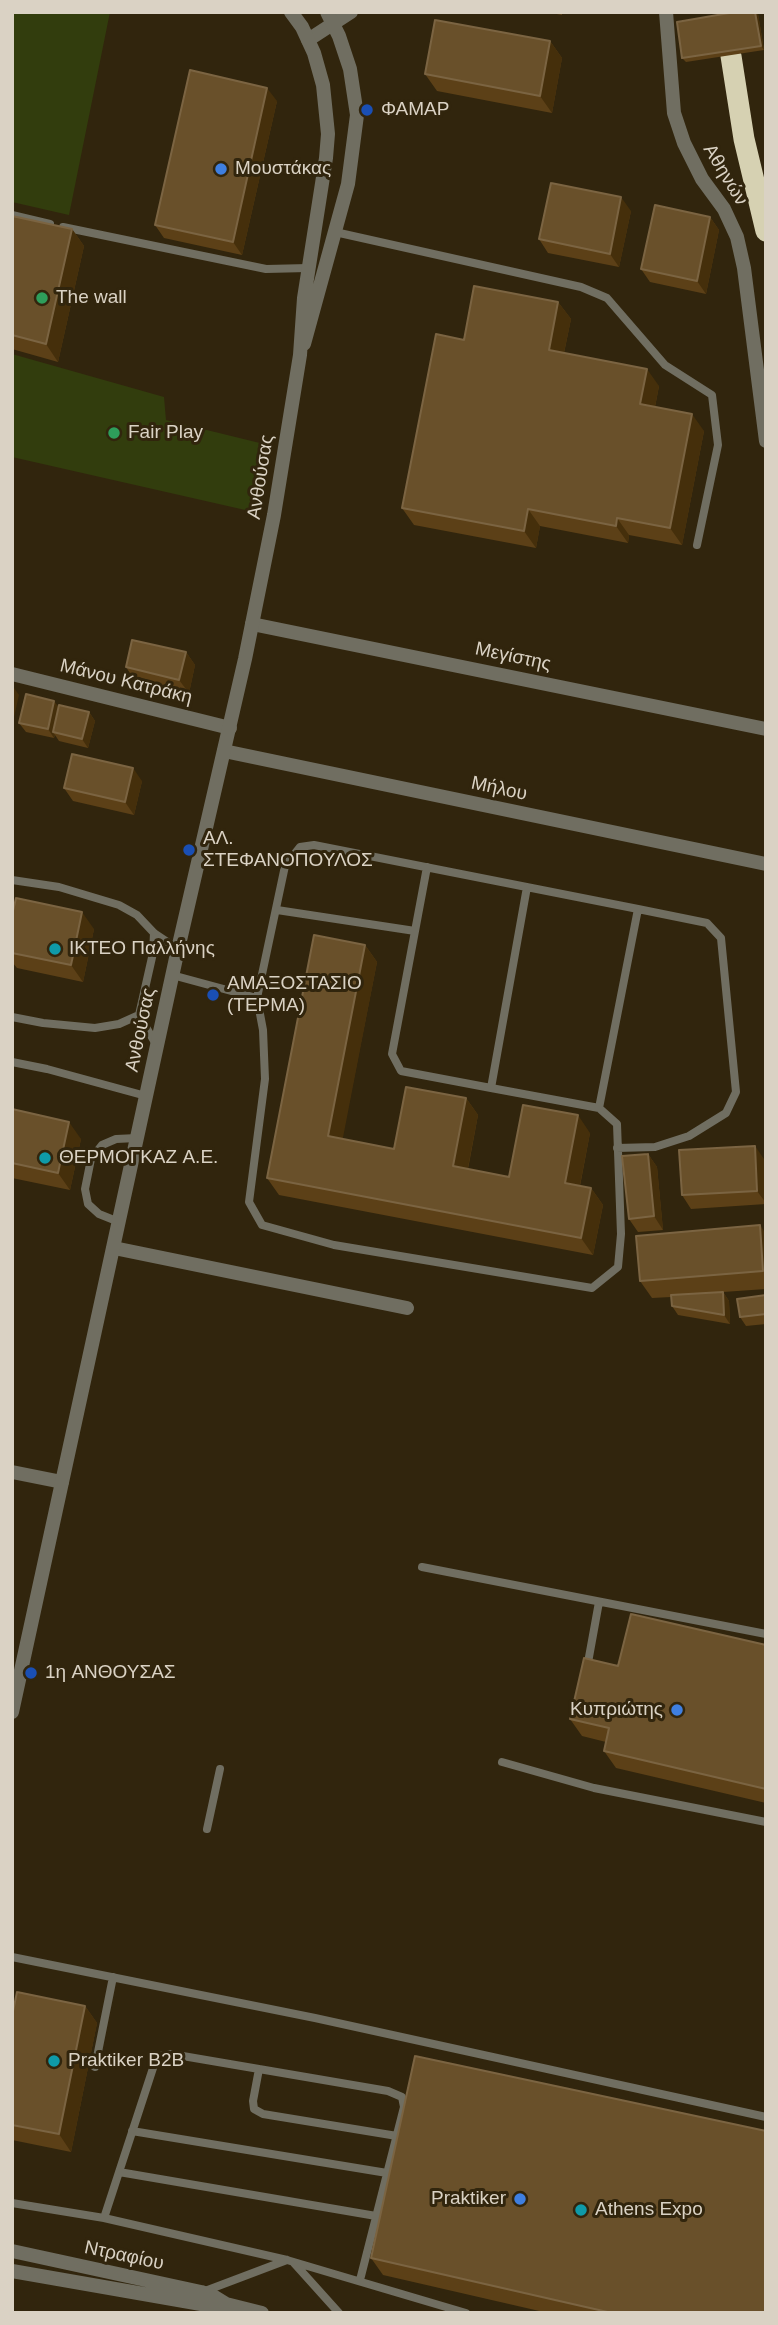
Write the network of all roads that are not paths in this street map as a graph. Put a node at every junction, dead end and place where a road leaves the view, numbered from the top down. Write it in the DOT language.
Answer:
graph roads {
  1 [pos="291,12"];
  2 [pos="351,12"];
  3 [pos="666,12"];
  4 [pos="330,19"];
  5 [pos="308,40"];
  6 [pos="730,55"];
  7 [pos="12,215"];
  8 [pos="766,231"];
  9 [pos="335,232"];
  10 [pos="308,268"];
  11 [pos="300,355"];
  12 [pos="766,441"];
  13 [pos="697,545"];
  14 [pos="252,624"];
  15 [pos="12,674"];
  16 [pos="230,728"];
  17 [pos="766,729"];
  18 [pos="224,751"];
  19 [pos="766,864"];
  20 [pos="427,867"];
  21 [pos="12,880"];
  22 [pos="527,887"];
  23 [pos="638,909"];
  24 [pos="276,910"];
  25 [pos="415,931"];
  26 [pos="154,933"];
  27 [pos="178,949"];
  28 [pos="172,975"];
  29 [pos="257,998"];
  30 [pos="139,1015"];
  31 [pos="12,1017"];
  32 [pos="157,1046"];
  33 [pos="12,1062"];
  34 [pos="491,1088"];
  35 [pos="146,1096"];
  36 [pos="599,1108"];
  37 [pos="137,1138"];
  38 [pos="617,1148"];
  39 [pos="119,1222"];
  40 [pos="114,1248"];
  41 [pos="407,1308"];
  42 [pos="12,1472"];
  43 [pos="62,1482"];
  44 [pos="422,1567"];
  45 [pos="599,1602"];
  46 [pos="766,1634"];
  47 [pos="586,1670"];
  48 [pos="14,1697"];
  49 [pos="12,1712"];
  50 [pos="502,1762"];
  51 [pos="220,1769"];
  52 [pos="766,1822"];
  53 [pos="207,1829"];
  54 [pos="12,1957"];
  55 [pos="113,1978"];
  56 [pos="95,2067"];
  57 [pos="259,2068"];
  58 [pos="766,2117"];
  59 [pos="132,2131"];
  60 [pos="397,2136"];
  61 [pos="119,2172"];
  62 [pos="387,2173"];
  63 [pos="12,2203"];
  64 [pos="376,2216"];
  65 [pos="104,2218"];
  66 [pos="12,2251"];
  67 [pos="290,2261"];
  68 [pos="12,2271"];
  69 [pos="360,2280"];
  70 [pos="201,2292"];
  71 [pos="226,2304"];
  72 [pos="262,2313"];
  73 [pos="340,2313"];
  74 [pos="466,2313"];
  1 -- 5 [label="street, Ανθούσας"];
  2 -- 4 [label="street"];
  3 -- 12 [label="street, Αθηνών"];
  4 -- 5 [label="street"];
  4 -- 9 [label="street, Ανθούσας"];
  5 -- 10 [label="street, Ανθούσας"];
  6 -- 8 [label="highway"];
  7 -- 10 [label="lane"];
  9 -- 11 [label="street, Ανθούσας"];
  9 -- 13 [label="lane"];
  10 -- 11 [label="street, Ανθούσας"];
  11 -- 14 [label="street, Ανθούσας"];
  14 -- 16 [label="street, Ανθούσας"];
  14 -- 17 [label="street, Μεγίστης"];
  15 -- 16 [label="street, Μάνου Κατράκη"];
  16 -- 18 [label="street, Ανθούσας"];
  18 -- 19 [label="street, Μήλου"];
  18 -- 27 [label="street, Ανθούσας"];
  20 -- 22 [label="lane"];
  20 -- 24 [label="lane"];
  20 -- 25 [label="lane"];
  21 -- 26 [label="lane"];
  22 -- 23 [label="lane"];
  22 -- 34 [label="lane"];
  23 -- 36 [label="lane"];
  23 -- 38 [label="lane"];
  24 -- 25 [label="lane"];
  24 -- 29 [label="lane"];
  25 -- 34 [label="lane"];
  26 -- 27 [label="lane"];
  26 -- 30 [label="lane"];
  27 -- 28 [label="street, Ανθούσας"];
  28 -- 29 [label="lane"];
  28 -- 32 [label="street, Ανθούσας"];
  29 -- 38 [label="lane"];
  30 -- 31 [label="lane"];
  30 -- 32 [label="lane"];
  32 -- 35 [label="street, Ανθούσας"];
  33 -- 35 [label="lane"];
  34 -- 36 [label="lane"];
  35 -- 37 [label="street, Ανθούσας"];
  36 -- 38 [label="lane"];
  37 -- 39 [label="street, Ανθούσας"];
  37 -- 39 [label="lane"];
  39 -- 40 [label="street, Ανθούσας"];
  40 -- 41 [label="street"];
  40 -- 43 [label="street, Ανθούσας"];
  42 -- 43 [label="street"];
  43 -- 48 [label="street, Ανθούσας"];
  44 -- 45 [label="lane"];
  45 -- 46 [label="lane"];
  45 -- 47 [label="lane"];
  48 -- 49 [label="street, Ανθούσας"];
  50 -- 52 [label="lane"];
  51 -- 53 [label="lane"];
  54 -- 55 [label="lane"];
  55 -- 56 [label="lane"];
  55 -- 58 [label="lane"];
  57 -- 59 [label="lane"];
  57 -- 60 [label="lane"];
  57 -- 60 [label="lane"];
  59 -- 61 [label="lane"];
  59 -- 62 [label="lane"];
  60 -- 62 [label="lane"];
  61 -- 64 [label="lane"];
  61 -- 65 [label="lane"];
  62 -- 64 [label="lane"];
  63 -- 65 [label="lane"];
  64 -- 69 [label="lane"];
  65 -- 67 [label="lane"];
  66 -- 70 [label="street, Ντραφίου"];
  67 -- 69 [label="lane"];
  67 -- 70 [label="lane"];
  67 -- 73 [label="lane"];
  68 -- 71 [label="street, Ντραφίου"];
  69 -- 74 [label="lane"];
  70 -- 71 [label="street, Ντραφίου"];
  71 -- 72 [label="street, Ντραφίου"];
}
